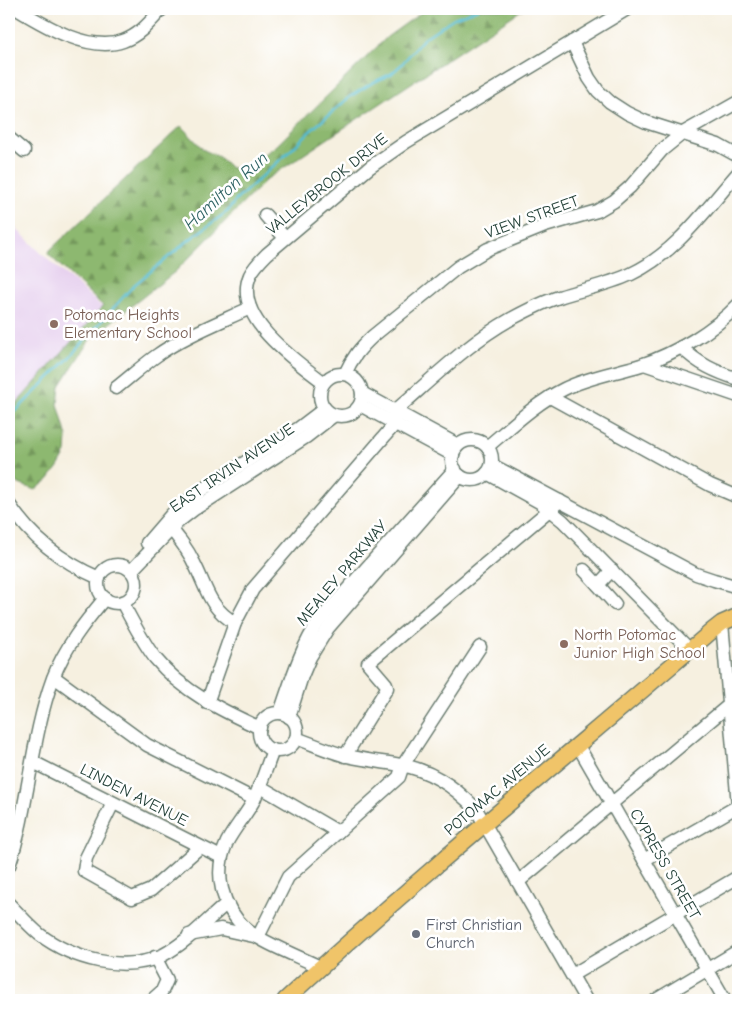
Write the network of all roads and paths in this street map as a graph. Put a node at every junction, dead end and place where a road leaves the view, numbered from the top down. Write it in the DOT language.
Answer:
graph roads {
  1 [pos="17,9"];
  2 [pos="162,9"];
  3 [pos="627,9"];
  4 [pos="572,42"];
  5 [pos="738,102"];
  6 [pos="683,133"];
  7 [pos="9,138"];
  8 [pos="24,151"];
  9 [pos="738,156"];
  10 [pos="738,173"];
  11 [pos="265,215"];
  12 [pos="285,238"];
  13 [pos="738,304"];
  14 [pos="250,308"];
  15 [pos="681,347"];
  16 [pos="644,364"];
  17 [pos="345,374"];
  18 [pos="738,379"];
  19 [pos="323,382"];
  20 [pos="116,388"];
  21 [pos="738,396"];
  22 [pos="550,397"];
  23 [pos="361,399"];
  24 [pos="395,411"];
  25 [pos="329,412"];
  26 [pos="395,424"];
  27 [pos="488,446"];
  28 [pos="455,450"];
  29 [pos="489,469"];
  30 [pos="458,472"];
  31 [pos="738,497"];
  32 [pos="9,504"];
  33 [pos="555,505"];
  34 [pos="13,521"];
  35 [pos="168,526"];
  36 [pos="128,569"];
  37 [pos="584,570"];
  38 [pos="612,570"];
  39 [pos="99,578"];
  40 [pos="598,585"];
  41 [pos="738,586"];
  42 [pos="105,598"];
  43 [pos="122,602"];
  44 [pos="615,604"];
  45 [pos="738,616"];
  46 [pos="235,623"];
  47 [pos="722,623"];
  48 [pos="480,648"];
  49 [pos="690,650"];
  50 [pos="54,677"];
  51 [pos="732,684"];
  52 [pos="207,703"];
  53 [pos="729,705"];
  54 [pos="284,715"];
  55 [pos="260,728"];
  56 [pos="296,738"];
  57 [pos="577,744"];
  58 [pos="273,750"];
  59 [pos="345,756"];
  60 [pos="33,762"];
  61 [pos="403,765"];
  62 [pos="737,778"];
  63 [pos="259,786"];
  64 [pos="254,799"];
  65 [pos="113,802"];
  66 [pos="611,804"];
  67 [pos="738,806"];
  68 [pos="484,823"];
  69 [pos="338,832"];
  70 [pos="200,846"];
  71 [pos="221,857"];
  72 [pos="644,860"];
  73 [pos="9,866"];
  74 [pos="738,877"];
  75 [pos="518,882"];
  76 [pos="9,904"];
  77 [pos="226,904"];
  78 [pos="674,914"];
  79 [pos="189,935"];
  80 [pos="258,937"];
  81 [pos="738,951"];
  82 [pos="156,958"];
  83 [pos="320,967"];
  84 [pos="707,970"];
  85 [pos="572,975"];
  86 [pos="152,1000"];
  87 [pos="285,1000"];
  88 [pos="586,1000"];
  89 [pos="656,1000"];
  90 [pos="725,1000"];
  1 -- 2 [label="street"];
  3 -- 4 [label="street, VALLEYBROOK DRIVE"];
  4 -- 6 [label="street"];
  4 -- 12 [label="street, VALLEYBROOK DRIVE"];
  5 -- 6 [label="street, VIEW STREET"];
  6 -- 9 [label="street"];
  6 -- 17 [label="street, VIEW STREET"];
  7 -- 8 [label="street"];
  10 -- 24 [label="street"];
  11 -- 12 [label="street"];
  12 -- 14 [label="street, VALLEYBROOK DRIVE"];
  13 -- 15 [label="street"];
  14 -- 19 [label="street, VALLEYBROOK DRIVE"];
  14 -- 20 [label="street"];
  15 -- 16 [label="street"];
  15 -- 18 [label="street"];
  16 -- 21 [label="street"];
  16 -- 22 [label="street"];
  17 -- 19 [label="street"];
  17 -- 23 [label="street"];
  19 -- 25 [label="street"];
  22 -- 27 [label="street"];
  22 -- 31 [label="street"];
  23 -- 24 [label="street"];
  23 -- 25 [label="street"];
  23 -- 26 [label="street"];
  24 -- 26 [label="street"];
  24 -- 28 [label="street"];
  25 -- 35 [label="street, EAST IRVIN AVENUE"];
  26 -- 28 [label="street"];
  26 -- 46 [label="street"];
  27 -- 28 [label="street"];
  27 -- 29 [label="street"];
  28 -- 30 [label="street"];
  29 -- 30 [label="street"];
  29 -- 33 [label="street"];
  30 -- 54 [label="street, MEALEY PARKWAY"];
  32 -- 34 [label="street"];
  33 -- 38 [label="street"];
  33 -- 41 [label="street"];
  33 -- 59 [label="street"];
  34 -- 39 [label="street"];
  35 -- 36 [label="street, EAST IRVIN AVENUE"];
  35 -- 46 [label="street"];
  36 -- 39 [label="street"];
  36 -- 43 [label="street"];
  37 -- 40 [label="street"];
  38 -- 40 [label="street"];
  38 -- 49 [label="street"];
  39 -- 42 [label="street"];
  40 -- 44 [label="street"];
  42 -- 43 [label="street"];
  42 -- 50 [label="street"];
  43 -- 52 [label="street"];
  45 -- 47 [label="main road, POTOMAC AVENUE"];
  46 -- 52 [label="street"];
  47 -- 49 [label="main road, POTOMAC AVENUE"];
  47 -- 51 [label="street"];
  48 -- 61 [label="street"];
  49 -- 57 [label="main road, POTOMAC AVENUE"];
  50 -- 60 [label="street"];
  50 -- 64 [label="street"];
  51 -- 53 [label="street"];
  52 -- 55 [label="street"];
  53 -- 62 [label="street"];
  53 -- 66 [label="street"];
  54 -- 55 [label="street"];
  54 -- 56 [label="street"];
  55 -- 58 [label="street"];
  56 -- 58 [label="street"];
  56 -- 59 [label="street"];
  57 -- 66 [label="street, CYPRESS STREET"];
  57 -- 68 [label="main road, POTOMAC AVENUE"];
  58 -- 63 [label="street"];
  59 -- 61 [label="street"];
  60 -- 65 [label="street, LINDEN AVENUE"];
  60 -- 73 [label="street"];
  61 -- 68 [label="street"];
  61 -- 69 [label="street"];
  62 -- 67 [label="street"];
  63 -- 64 [label="street"];
  63 -- 69 [label="street"];
  64 -- 71 [label="street"];
  65 -- 70 [label="street, LINDEN AVENUE"];
  65 -- 70 [label="street"];
  66 -- 72 [label="street, CYPRESS STREET"];
  66 -- 75 [label="street"];
  67 -- 72 [label="street"];
  68 -- 75 [label="street"];
  68 -- 83 [label="main road, POTOMAC AVENUE"];
  69 -- 80 [label="street"];
  70 -- 71 [label="street, LINDEN AVENUE"];
  71 -- 77 [label="street"];
  72 -- 78 [label="street, CYPRESS STREET"];
  74 -- 78 [label="street"];
  75 -- 85 [label="street"];
  76 -- 82 [label="street"];
  77 -- 79 [label="street"];
  77 -- 80 [label="street"];
  78 -- 84 [label="street, CYPRESS STREET"];
  78 -- 85 [label="street"];
  79 -- 80 [label="street"];
  79 -- 82 [label="street"];
  80 -- 83 [label="street"];
  81 -- 84 [label="street"];
  82 -- 86 [label="street"];
  83 -- 87 [label="main road, POTOMAC AVENUE"];
  84 -- 89 [label="street"];
  84 -- 90 [label="street, CYPRESS STREET"];
  85 -- 88 [label="street"];
}
